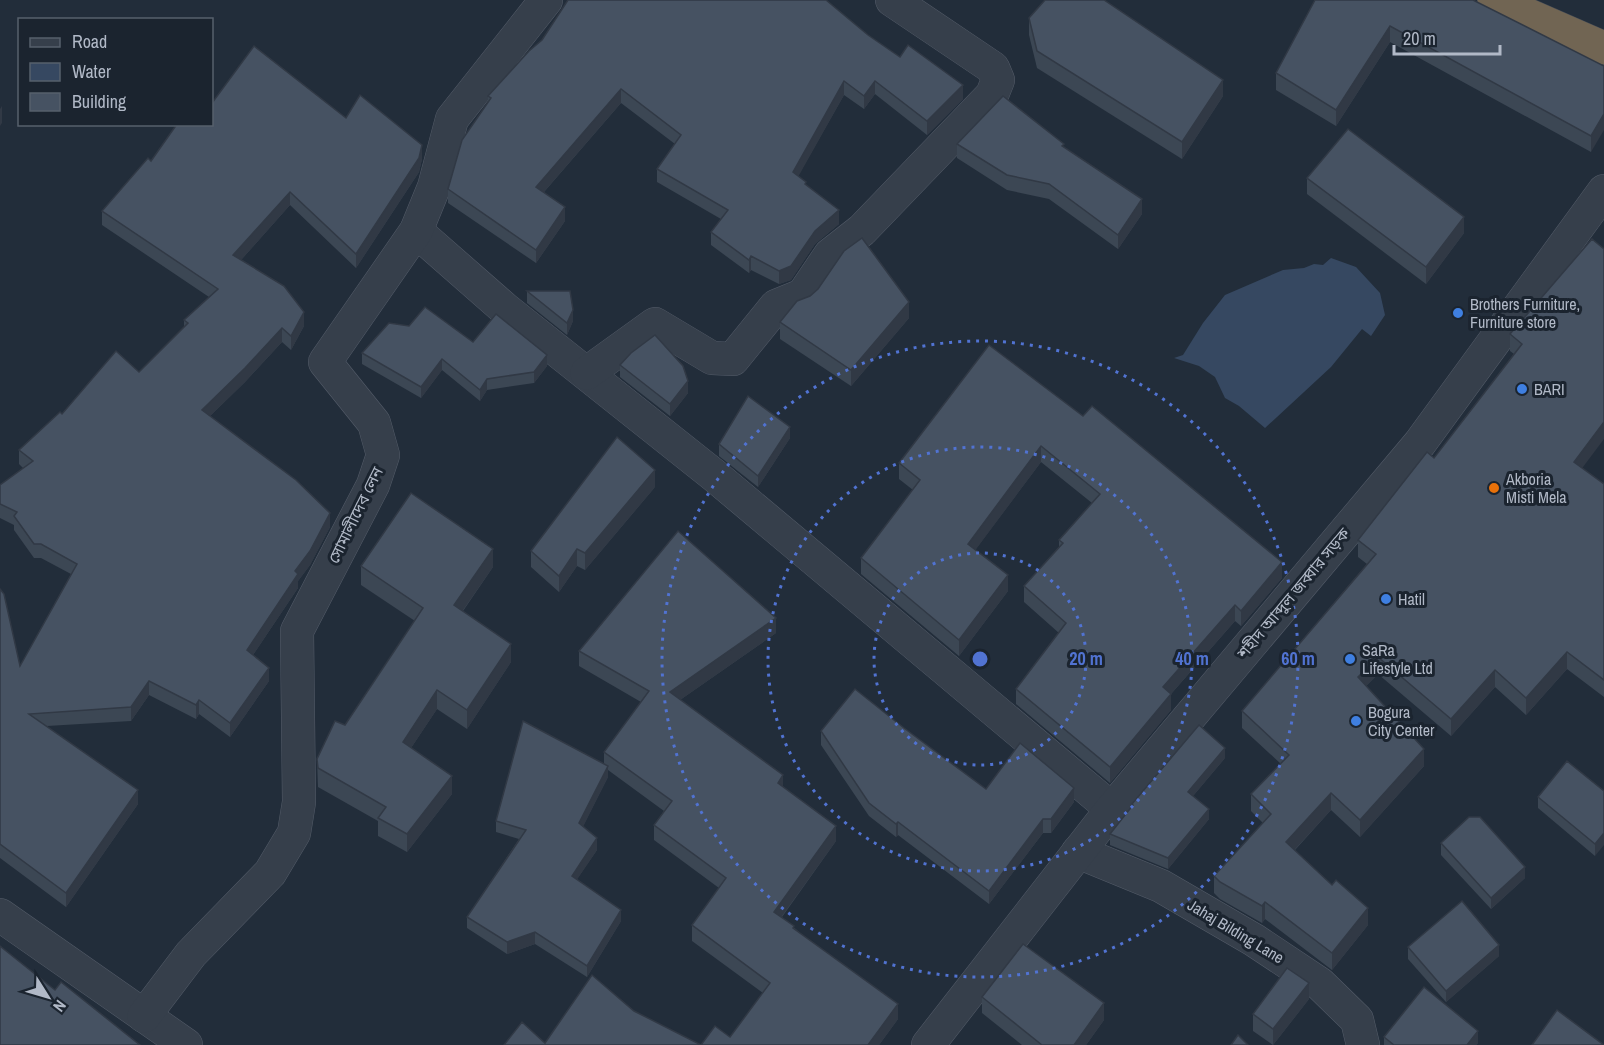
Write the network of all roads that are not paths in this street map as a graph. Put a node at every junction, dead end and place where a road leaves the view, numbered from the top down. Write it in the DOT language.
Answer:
graph roads {
  1 [pos="546,0"];
  2 [pos="892,0"];
  3 [pos="1494,0"];
  4 [pos="1604,48"];
  5 [pos="1604,191"];
  6 [pos="416,231"];
  7 [pos="587,373"];
  8 [pos="1112,809"];
  9 [pos="1078,852"];
  10 [pos="0,915"];
  11 [pos="144,1016"];
  12 [pos="186,1045"];
  13 [pos="928,1045"];
  14 [pos="1363,1045"];
  1 -- 6 [label="street, সোমালীদেব লেন"];
  2 -- 7 [label="street"];
  3 -- 4 [label="highway"];
  5 -- 8 [label="street, শহীদ আব্দুল জব্বার সড়ক"];
  6 -- 7 [label="street"];
  6 -- 11 [label="street, সোমালীদেব লেন"];
  7 -- 8 [label="street"];
  8 -- 9 [label="street, শহীদ আব্দুল জব্বার সড়ক"];
  9 -- 13 [label="street, শহীদ আব্দুল জব্বার সড়ক"];
  9 -- 14 [label="street, Jahaj Bilding Lane"];
  10 -- 11 [label="street"];
  11 -- 12 [label="street"];
}
